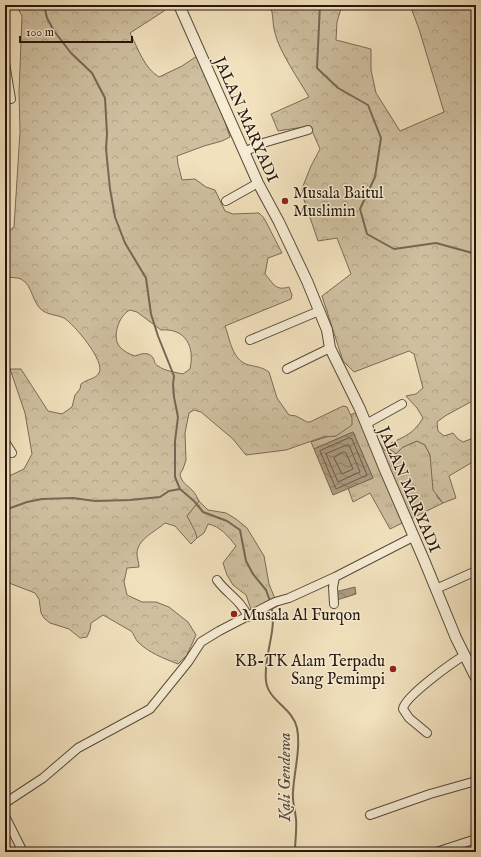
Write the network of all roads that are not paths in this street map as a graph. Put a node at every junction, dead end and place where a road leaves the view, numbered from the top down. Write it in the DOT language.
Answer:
graph roads {
  1 [pos="179,5"];
  2 [pos="5,63"];
  3 [pos="10,99"];
  4 [pos="308,130"];
  5 [pos="244,152"];
  6 [pos="258,183"];
  7 [pos="226,201"];
  8 [pos="319,310"];
  9 [pos="250,340"];
  10 [pos="330,348"];
  11 [pos="287,369"];
  12 [pos="402,404"];
  13 [pos="366,424"];
  14 [pos="5,442"];
  15 [pos="12,453"];
  16 [pos="413,537"];
  17 [pos="476,571"];
  18 [pos="335,577"];
  19 [pos="217,580"];
  20 [pos="436,589"];
  21 [pos="334,604"];
  22 [pos="248,617"];
  23 [pos="470,659"];
  24 [pos="476,678"];
  25 [pos="427,733"];
  26 [pos="476,781"];
  27 [pos="5,803"];
  28 [pos="370,814"];
  29 [pos="5,816"];
  30 [pos="476,839"];
  31 [pos="23,852"];
  32 [pos="436,852"];
  1 -- 5 [label="street, JALAN MARYADI"];
  2 -- 3 [label="street"];
  4 -- 5 [label="street"];
  5 -- 6 [label="street, JALAN MARYADI"];
  6 -- 7 [label="street"];
  6 -- 8 [label="street, JALAN MARYADI"];
  8 -- 9 [label="street"];
  8 -- 10 [label="street, JALAN MARYADI"];
  10 -- 11 [label="street"];
  10 -- 13 [label="street, JALAN MARYADI"];
  12 -- 13 [label="street"];
  13 -- 16 [label="street, JALAN MARYADI"];
  14 -- 15 [label="street"];
  16 -- 18 [label="street"];
  16 -- 20 [label="street, JALAN MARYADI"];
  17 -- 20 [label="street"];
  18 -- 21 [label="street"];
  18 -- 22 [label="street"];
  19 -- 22 [label="street"];
  20 -- 23 [label="street, JALAN MARYADI"];
  22 -- 27 [label="street"];
  23 -- 24 [label="street, JALAN MARYADI"];
  23 -- 25 [label="street"];
  26 -- 28 [label="street"];
  29 -- 31 [label="street"];
  30 -- 32 [label="street"];
}
